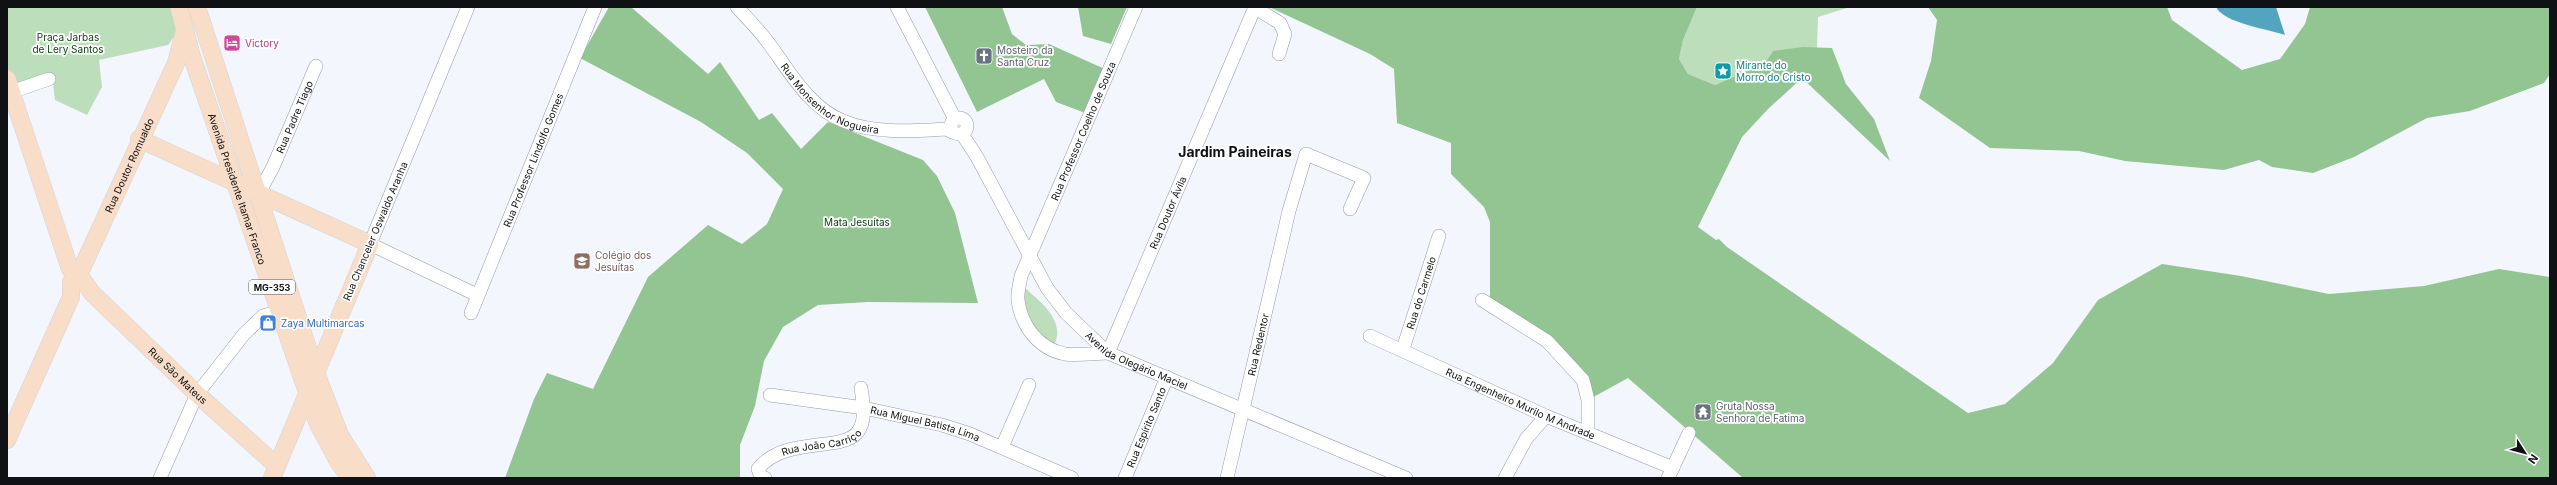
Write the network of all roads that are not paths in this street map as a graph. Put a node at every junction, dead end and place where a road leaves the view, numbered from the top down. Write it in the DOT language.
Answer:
graph roads {
  1 [pos="179,7"];
  2 [pos="468,7"];
  3 [pos="595,7"];
  4 [pos="737,7"];
  5 [pos="897,7"];
  6 [pos="1136,7"];
  7 [pos="1255,7"];
  8 [pos="199,9"];
  9 [pos="185,28"];
  10 [pos="1279,54"];
  11 [pos="192,57"];
  12 [pos="176,63"];
  13 [pos="316,66"];
  14 [pos="49,80"];
  15 [pos="10,96"];
  16 [pos="956,128"];
  17 [pos="139,139"];
  18 [pos="273,167"];
  19 [pos="249,168"];
  20 [pos="235,182"];
  21 [pos="259,193"];
  22 [pos="1350,209"];
  23 [pos="1439,236"];
  24 [pos="370,244"];
  25 [pos="1031,255"];
  26 [pos="78,282"];
  27 [pos="477,295"];
  28 [pos="1482,300"];
  29 [pos="280,311"];
  30 [pos="471,313"];
  31 [pos="1370,336"];
  32 [pos="1403,349"];
  33 [pos="1108,352"];
  34 [pos="316,373"];
  35 [pos="1167,377"];
  36 [pos="1029,385"];
  37 [pos="861,388"];
  38 [pos="307,393"];
  39 [pos="197,394"];
  40 [pos="770,395"];
  41 [pos="864,408"];
  42 [pos="1242,409"];
  43 [pos="1546,416"];
  44 [pos="1588,432"];
  45 [pos="1689,433"];
  46 [pos="7,440"];
  47 [pos="1002,447"];
  48 [pos="275,472"];
  49 [pos="1671,473"];
  50 [pos="160,478"];
  51 [pos="350,478"];
  52 [pos="367,478"];
  53 [pos="765,478"];
  54 [pos="1072,478"];
  55 [pos="1125,478"];
  56 [pos="1227,478"];
  57 [pos="1406,478"];
  58 [pos="1505,478"];
  1 -- 9 [label="main road, Avenida Presidente Itamar Franco / MG-353"];
  2 -- 24 [label="street, Rua Chanceler Oswaldo Aranha"];
  3 -- 27 [label="street, Rua Professor Lindolfo Gomes"];
  4 -- 16 [label="street, Rua Monsenhor Nogueira"];
  5 -- 16 [label="street, Avenida Olegário Maciel"];
  6 -- 25 [label="street, Rua Professor Coelho de Souza"];
  7 -- 10 [label="street"];
  7 -- 33 [label="street, Rua Doutor Ávila"];
  8 -- 19 [label="main road, Avenida Presidente Itamar Franco / MG-353"];
  9 -- 11 [label="main road, Avenida Presidente Itamar Franco / MG-353"];
  9 -- 12 [label="main road, Rua Doutor Romualdo"];
  11 -- 12 [label="street"];
  11 -- 20 [label="main road, Avenida Presidente Itamar Franco / MG-353"];
  12 -- 17 [label="main road, Rua Doutor Romualdo"];
  13 -- 18 [label="street, Rua Padre Tiago"];
  14 -- 15 [label="street"];
  15 -- 26 [label="main road, Rua São Mateus"];
  16 -- 25 [label="street, Avenida Olegário Maciel"];
  17 -- 20 [label="main road"];
  17 -- 26 [label="main road, Rua Doutor Romualdo"];
  18 -- 19 [label="street"];
  18 -- 21 [label="street, Rua Padre Tiago"];
  19 -- 20 [label="main road"];
  19 -- 21 [label="main road, Avenida Presidente Itamar Franco / MG-353"];
  20 -- 21 [label="main road"];
  20 -- 29 [label="main road, Avenida Presidente Itamar Franco / MG-353"];
  21 -- 24 [label="main road"];
  21 -- 34 [label="main road, Avenida Presidente Itamar Franco / MG-353"];
  22 -- 42 [label="street, Rua Redentor"];
  23 -- 32 [label="street, Rua do Carmelo"];
  24 -- 27 [label="street"];
  24 -- 34 [label="main road, Rua Chanceler Oswaldo Aranha"];
  25 -- 33 [label="street, Avenida Olegário Maciel"];
  25 -- 33 [label="street, Rua Professor Coelho de Souza"];
  26 -- 39 [label="main road, Rua São Mateus"];
  26 -- 46 [label="main road, Rua Doutor Romualdo"];
  27 -- 30 [label="street, Rua Professor Lindolfo Gomes"];
  28 -- 44 [label="street"];
  29 -- 38 [label="main road, Avenida Presidente Itamar Franco / MG-353"];
  29 -- 39 [label="street"];
  31 -- 32 [label="street, Rua Engenheiro Murilo M Andrade"];
  32 -- 43 [label="street, Rua Engenheiro Murilo M Andrade"];
  33 -- 35 [label="street, Avenida Olegário Maciel"];
  34 -- 38 [label="main road, Rua Chanceler Oswaldo Aranha"];
  34 -- 52 [label="main road, Avenida Presidente Itamar Franco / MG-353"];
  35 -- 42 [label="street, Avenida Olegário Maciel"];
  35 -- 55 [label="street, Rua Espírito Santo"];
  36 -- 47 [label="street"];
  37 -- 41 [label="street, Rua João Carriço"];
  38 -- 48 [label="main road, Rua Chanceler Oswaldo Aranha"];
  38 -- 51 [label="main road, Avenida Presidente Itamar Franco / MG-353"];
  39 -- 48 [label="main road, Rua São Mateus"];
  39 -- 50 [label="street"];
  40 -- 41 [label="street, Rua Miguel Batista Lima"];
  41 -- 47 [label="street, Rua Miguel Batista Lima"];
  41 -- 53 [label="street, Rua João Carriço"];
  42 -- 56 [label="street, Rua Redentor"];
  42 -- 57 [label="street, Avenida Olegário Maciel"];
  43 -- 44 [label="street, Rua Engenheiro Murilo M Andrade"];
  43 -- 58 [label="street"];
  44 -- 49 [label="street, Rua Engenheiro Murilo M Andrade"];
  45 -- 49 [label="street"];
  47 -- 54 [label="street, Rua Miguel Batista Lima"];
}
